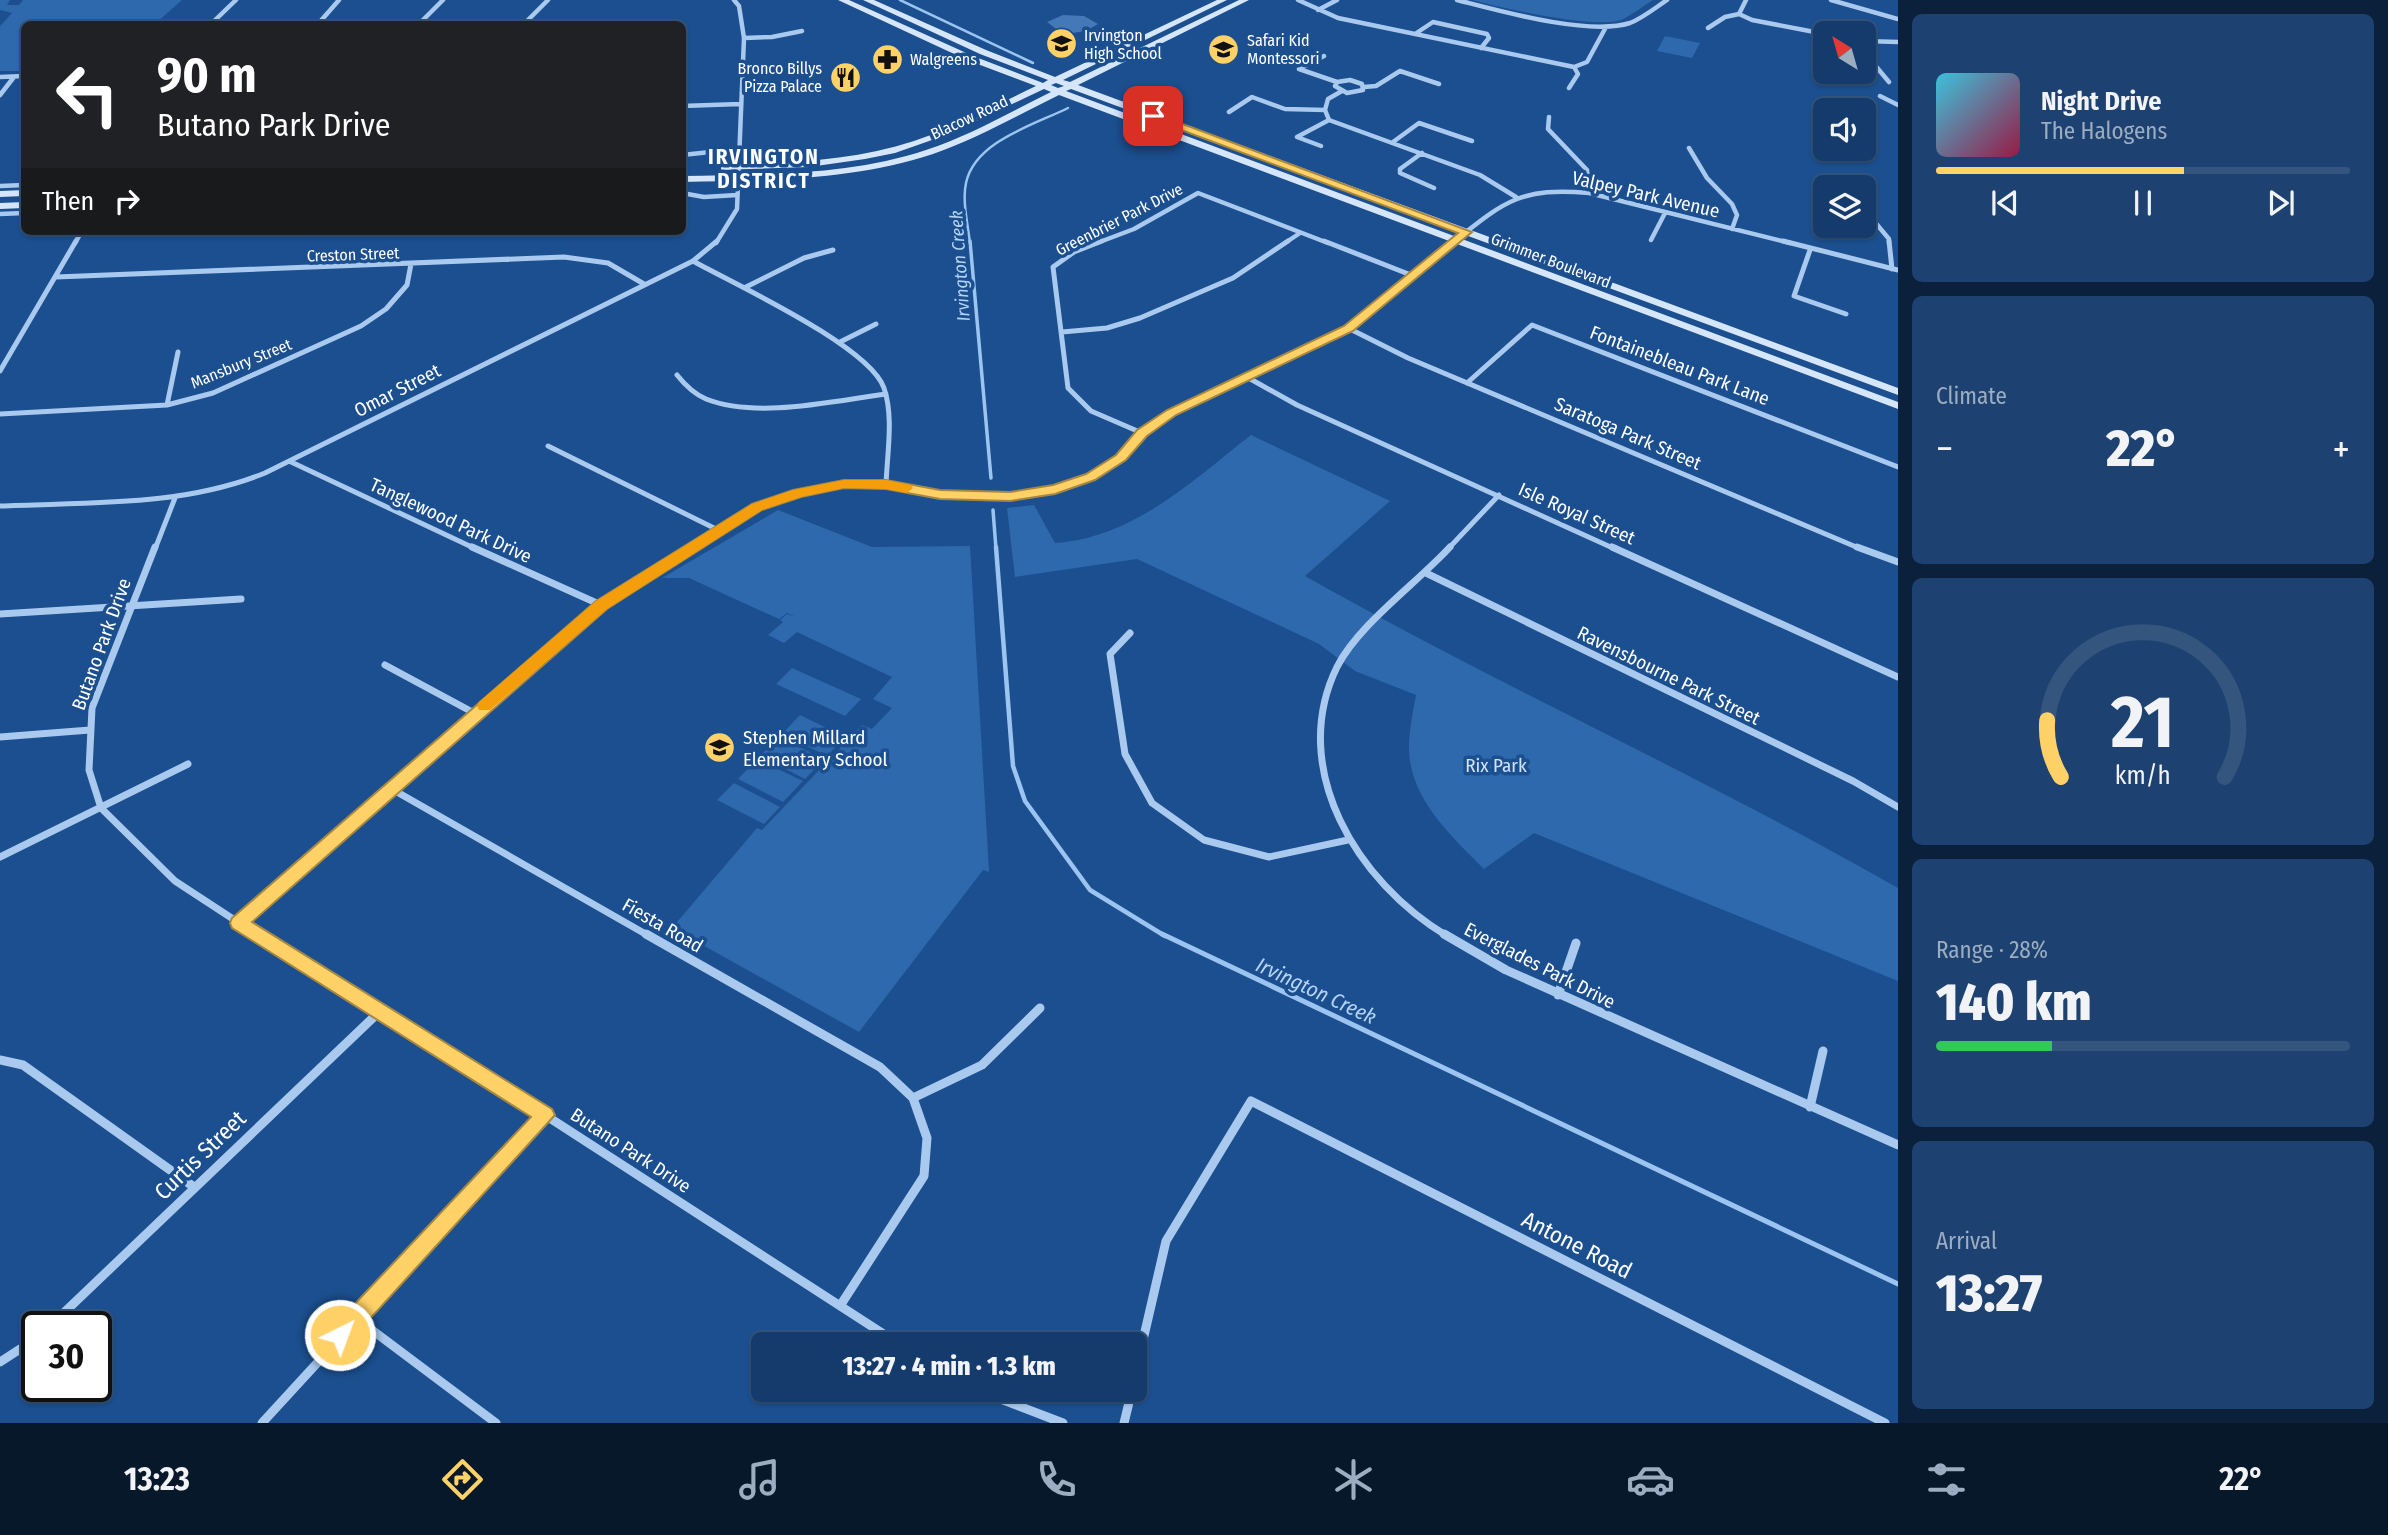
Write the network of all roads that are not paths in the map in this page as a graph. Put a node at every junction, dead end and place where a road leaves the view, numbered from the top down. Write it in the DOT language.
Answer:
graph roads {
  1 [pos="236,0"];
  2 [pos="339,0"];
  3 [pos="443,0"];
  4 [pos="548,0"];
  5 [pos="733,0"];
  6 [pos="842,0"];
  7 [pos="867,0"];
  8 [pos="1223,0"];
  9 [pos="1245,0"];
  10 [pos="1298,0"];
  11 [pos="1337,0"];
  12 [pos="1457,0"];
  13 [pos="1667,0"];
  14 [pos="1746,0"];
  15 [pos="1831,0"];
  16 [pos="1318,10"];
  17 [pos="1739,14"];
  18 [pos="1898,19"];
  19 [pos="214,21"];
  20 [pos="321,21"];
  21 [pos="422,21"];
  22 [pos="527,21"];
  23 [pos="1606,27"];
  24 [pos="1708,28"];
  25 [pos="802,31"];
  26 [pos="1813,32"];
  27 [pos="1415,34"];
  28 [pos="744,38"];
  29 [pos="1876,41"];
  30 [pos="1898,42"];
  31 [pos="1481,48"];
  32 [pos="1324,56"];
  33 [pos="1876,66"];
  34 [pos="1574,67"];
  35 [pos="21,76"];
  36 [pos="0,77"];
  37 [pos="14,77"];
  38 [pos="1056,80"];
  39 [pos="1337,82"];
  40 [pos="1889,82"];
  41 [pos="1439,84"];
  42 [pos="1044,86"];
  43 [pos="1072,86"];
  44 [pos="1364,87"];
  45 [pos="1569,88"];
  46 [pos="1342,91"];
  47 [pos="1059,92"];
  48 [pos="0,96"];
  49 [pos="1880,96"];
  50 [pos="740,104"];
  51 [pos="1898,105"];
  52 [pos="686,106"];
  53 [pos="1325,110"];
  54 [pos="1229,111"];
  55 [pos="1549,117"];
  56 [pos="1329,120"];
  57 [pos="1472,141"];
  58 [pos="1392,142"];
  59 [pos="1321,146"];
  60 [pos="1689,148"];
  61 [pos="738,149"];
  62 [pos="1422,153"];
  63 [pos="686,154"];
  64 [pos="686,169"];
  65 [pos="737,172"];
  66 [pos="686,178"];
  67 [pos="21,185"];
  68 [pos="0,186"];
  69 [pos="1434,188"];
  70 [pos="21,193"];
  71 [pos="686,193"];
  72 [pos="1590,193"];
  73 [pos="0,194"];
  74 [pos="737,195"];
  75 [pos="1516,197"];
  76 [pos="21,205"];
  77 [pos="0,206"];
  78 [pos="21,213"];
  79 [pos="1665,213"];
  80 [pos="0,214"];
  81 [pos="1876,223"];
  82 [pos="1732,229"];
  83 [pos="1466,232"];
  84 [pos="1300,233"];
  85 [pos="80,235"];
  86 [pos="1651,240"];
  87 [pos="1456,241"];
  88 [pos="833,250"];
  89 [pos="1810,250"];
  90 [pos="693,261"];
  91 [pos="411,264"];
  92 [pos="1895,270"];
  93 [pos="1411,275"];
  94 [pos="56,277"];
  95 [pos="644,284"];
  96 [pos="744,288"];
  97 [pos="1846,314"];
  98 [pos="876,324"];
  99 [pos="1348,328"];
  100 [pos="1062,332"];
  101 [pos="840,342"];
  102 [pos="178,352"];
  103 [pos="0,371"];
  104 [pos="677,375"];
  105 [pos="1245,376"];
  106 [pos="1467,383"];
  107 [pos="1898,392"];
  108 [pos="886,394"];
  109 [pos="167,405"];
  110 [pos="1898,406"];
  111 [pos="0,414"];
  112 [pos="1142,433"];
  113 [pos="548,446"];
  114 [pos="289,461"];
  115 [pos="1898,467"];
  116 [pos="886,485"];
  117 [pos="1499,495"];
  118 [pos="175,498"];
  119 [pos="0,506"];
  120 [pos="718,530"];
  121 [pos="1898,562"];
  122 [pos="1426,573"];
  123 [pos="241,599"];
  124 [pos="601,605"];
  125 [pos="132,606"];
  126 [pos="0,614"];
  127 [pos="1130,633"];
  128 [pos="385,665"];
  129 [pos="1898,677"];
  130 [pos="476,714"];
  131 [pos="90,730"];
  132 [pos="0,737"];
  133 [pos="188,764"];
  134 [pos="390,788"];
  135 [pos="1898,807"];
  136 [pos="101,808"];
  137 [pos="1349,840"];
  138 [pos="0,857"];
  139 [pos="239,923"];
  140 [pos="1576,943"];
  141 [pos="1558,995"];
  142 [pos="1040,1007"];
  143 [pos="378,1013"];
  144 [pos="1823,1052"];
  145 [pos="0,1060"];
  146 [pos="914,1098"];
  147 [pos="1810,1107"];
  148 [pos="545,1115"];
  149 [pos="1898,1145"];
  150 [pos="194,1187"];
  151 [pos="841,1306"];
  152 [pos="66,1311"];
  153 [pos="356,1318"];
  154 [pos="881,1332"];
  155 [pos="1145,1332"];
  156 [pos="21,1348"];
  157 [pos="0,1362"];
  158 [pos="1008,1402"];
  159 [pos="1129,1402"];
  160 [pos="262,1423"];
  161 [pos="496,1423"];
  162 [pos="1063,1423"];
  163 [pos="1124,1423"];
  164 [pos="1885,1423"];
  1 -- 19 [label="street"];
  2 -- 20 [label="street"];
  3 -- 21 [label="street"];
  4 -- 22 [label="street"];
  5 -- 28 [label="street, Omar Street"];
  6 -- 42 [label="main road, Grimmer Boulevard"];
  7 -- 38 [label="main road, Grimmer Boulevard"];
  8 -- 38 [label="main road, Blacow Road"];
  9 -- 43 [label="main road, Blacow Road"];
  10 -- 16 [label="street"];
  11 -- 16 [label="street"];
  12 -- 23 [label="street"];
  13 -- 23 [label="street"];
  14 -- 17 [label="street"];
  15 -- 18 [label="street"];
  16 -- 27 [label="street"];
  17 -- 24 [label="street"];
  17 -- 26 [label="street"];
  23 -- 34 [label="street"];
  25 -- 28 [label="street"];
  27 -- 31 [label="street"];
  27 -- 31 [label="street"];
  28 -- 50 [label="street, Omar Street"];
  29 -- 30 [label="street"];
  31 -- 34 [label="street"];
  32 -- 39 [label="street"];
  33 -- 40 [label="street"];
  34 -- 45 [label="street"];
  35 -- 37 [label="street"];
  36 -- 37 [label="street"];
  37 -- 48 [label="street"];
  38 -- 42 [label="main road, Blacow Road"];
  38 -- 43 [label="main road, Grimmer Boulevard"];
  39 -- 44 [label="street"];
  39 -- 46 [label="street"];
  41 -- 44 [label="street"];
  42 -- 47 [label="main road, Grimmer Boulevard"];
  42 -- 65 [label="main road, Blacow Road"];
  43 -- 47 [label="main road, Blacow Road"];
  43 -- 83 [label="main road, Grimmer Boulevard"];
  44 -- 46 [label="street"];
  46 -- 53 [label="street"];
  47 -- 65 [label="main road, Blacow Road"];
  47 -- 87 [label="main road, Grimmer Boulevard"];
  49 -- 51 [label="street"];
  50 -- 52 [label="street"];
  50 -- 61 [label="street, Omar Street"];
  53 -- 54 [label="street"];
  53 -- 56 [label="street"];
  55 -- 72 [label="street"];
  56 -- 58 [label="street"];
  56 -- 59 [label="street"];
  57 -- 58 [label="street"];
  58 -- 62 [label="street"];
  60 -- 82 [label="street"];
  61 -- 63 [label="street"];
  61 -- 65 [label="street, Omar Street"];
  62 -- 69 [label="street"];
  62 -- 75 [label="street"];
  64 -- 65 [label="main road, Blacow Road"];
  65 -- 66 [label="main road, Blacow Road"];
  65 -- 74 [label="street, Omar Street"];
  67 -- 68 [label="street"];
  70 -- 73 [label="main road"];
  71 -- 74 [label="street"];
  72 -- 75 [label="street, Valpey Park Avenue"];
  72 -- 79 [label="street, Valpey Park Avenue"];
  74 -- 90 [label="street, Omar Street"];
  75 -- 83 [label="street, Valpey Park Avenue"];
  76 -- 77 [label="main road"];
  78 -- 80 [label="street"];
  79 -- 82 [label="street, Valpey Park Avenue"];
  79 -- 86 [label="street"];
  81 -- 92 [label="street"];
  82 -- 89 [label="street, Valpey Park Avenue"];
  83 -- 87 [label="street, Valpey Park Avenue"];
  83 -- 107 [label="main road, Grimmer Boulevard"];
  84 -- 93 [label="street"];
  84 -- 100 [label="street"];
  84 -- 100 [label="street, Greenbrier Park Drive"];
  85 -- 94 [label="street"];
  87 -- 93 [label="street, Valpey Park Avenue"];
  87 -- 110 [label="main road, Grimmer Boulevard"];
  88 -- 96 [label="street"];
  89 -- 92 [label="street, Valpey Park Avenue"];
  89 -- 97 [label="street"];
  90 -- 95 [label="street, Omar Street"];
  90 -- 96 [label="street"];
  91 -- 94 [label="street, Creston Street"];
  91 -- 95 [label="street, Creston Street"];
  91 -- 109 [label="street, Mansbury Street"];
  93 -- 99 [label="street, Valpey Park Avenue"];
  94 -- 103 [label="street"];
  95 -- 114 [label="street, Omar Street"];
  96 -- 101 [label="street"];
  98 -- 101 [label="street"];
  99 -- 105 [label="street, Valpey Park Avenue"];
  99 -- 106 [label="street, Saratoga Park Street"];
  100 -- 112 [label="street, Greenbrier Park Drive"];
  101 -- 108 [label="street"];
  102 -- 109 [label="street"];
  104 -- 108 [label="street"];
  105 -- 112 [label="street, Valpey Park Avenue"];
  105 -- 117 [label="street, Isle Royal Street"];
  106 -- 115 [label="street, Fontainebleau Park Lane"];
  106 -- 121 [label="street, Saratoga Park Street"];
  108 -- 116 [label="street"];
  109 -- 111 [label="street, Mansbury Street"];
  112 -- 116 [label="street, Valpey Park Avenue"];
  113 -- 120 [label="street"];
  114 -- 118 [label="street, Omar Street"];
  114 -- 124 [label="street, Tanglewood Park Drive"];
  116 -- 120 [label="street, Valpey Park Avenue"];
  117 -- 122 [label="street, Everglades Park Drive"];
  117 -- 129 [label="street, Isle Royal Street"];
  118 -- 119 [label="street, Omar Street"];
  118 -- 125 [label="street, Butano Park Drive"];
  120 -- 124 [label="street, Valpey Park Avenue"];
  122 -- 135 [label="street, Ravensbourne Park Street"];
  122 -- 137 [label="street, Everglades Park Drive"];
  123 -- 125 [label="street"];
  124 -- 130 [label="street, Valpey Park Avenue"];
  125 -- 126 [label="street"];
  125 -- 131 [label="street, Butano Park Drive"];
  127 -- 137 [label="street"];
  128 -- 130 [label="street"];
  130 -- 134 [label="street, Valpey Park Avenue"];
  131 -- 132 [label="street"];
  131 -- 136 [label="street, Butano Park Drive"];
  133 -- 136 [label="street"];
  134 -- 139 [label="street, Valpey Park Avenue"];
  134 -- 146 [label="street, Fiesta Road"];
  136 -- 138 [label="street"];
  136 -- 139 [label="street, Butano Park Drive"];
  137 -- 141 [label="street, Everglades Park Drive"];
  139 -- 143 [label="street, Butano Park Drive"];
  140 -- 141 [label="street"];
  141 -- 147 [label="street, Everglades Park Drive"];
  142 -- 146 [label="street"];
  143 -- 148 [label="street, Butano Park Drive"];
  143 -- 150 [label="street, Curtis Street"];
  144 -- 147 [label="street"];
  145 -- 150 [label="street"];
  146 -- 151 [label="street"];
  147 -- 149 [label="street, Everglades Park Drive"];
  148 -- 151 [label="street, Butano Park Drive"];
  148 -- 153 [label="street"];
  150 -- 152 [label="street, Curtis Street"];
  151 -- 154 [label="street, Butano Park Drive"];
  153 -- 160 [label="street"];
  153 -- 161 [label="street"];
  155 -- 164 [label="street, Antone Road"];
  156 -- 157 [label="street"];
  158 -- 162 [label="street"];
  159 -- 163 [label="street"];
}
